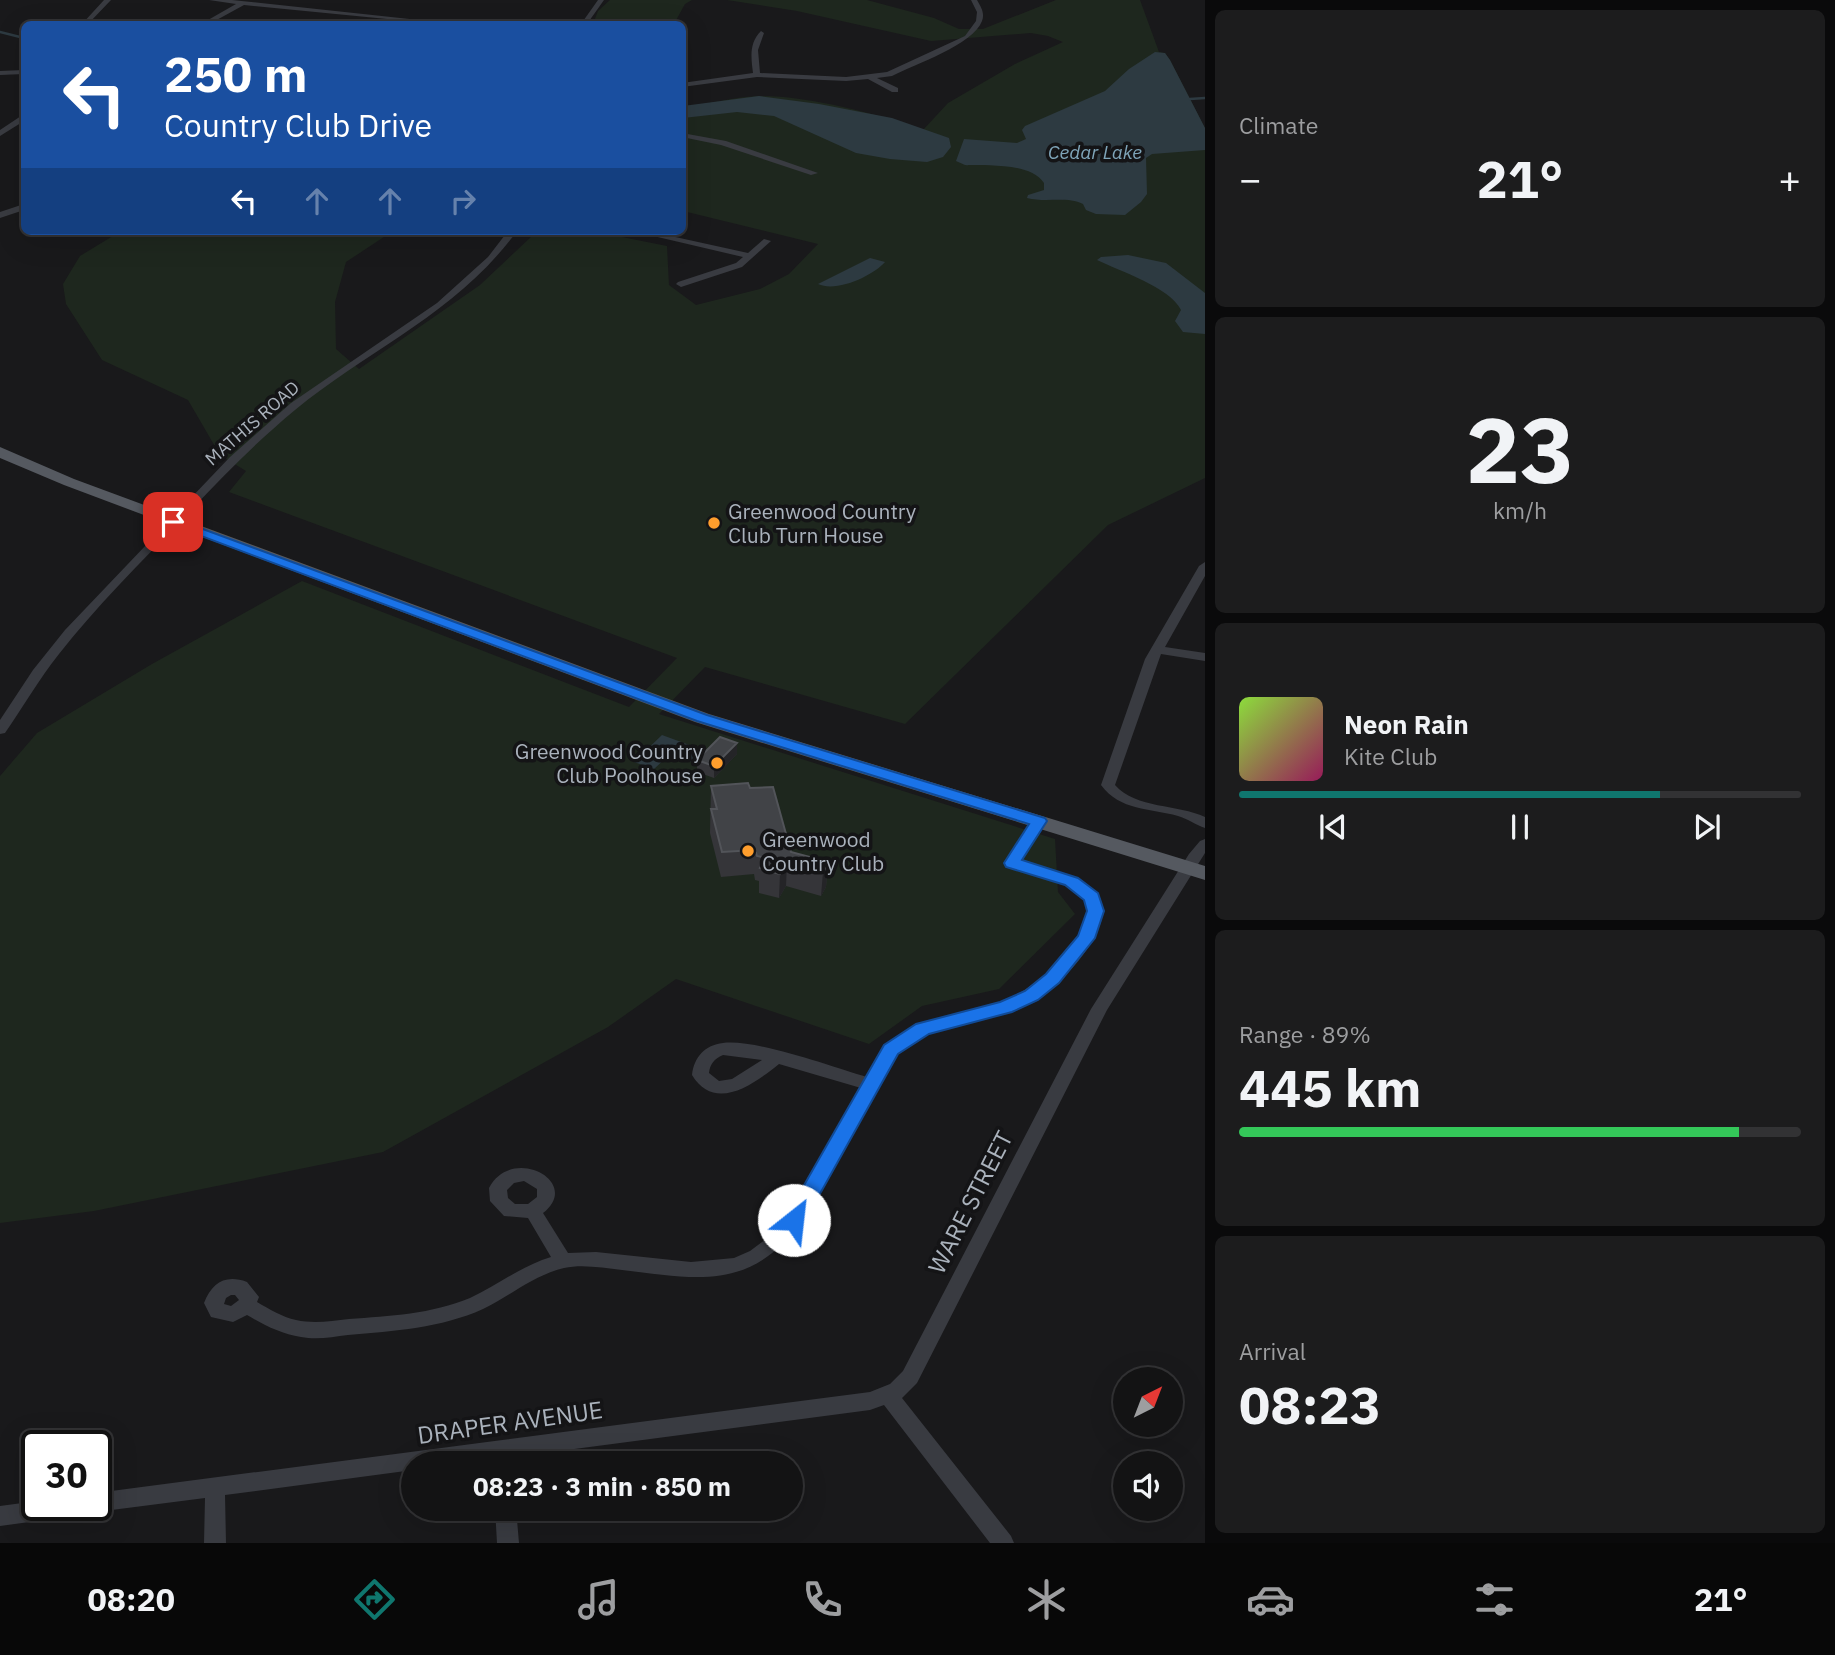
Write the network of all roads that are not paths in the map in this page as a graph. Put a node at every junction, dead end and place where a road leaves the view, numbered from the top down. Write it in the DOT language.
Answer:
graph roads {
  1 [pos="108,0"];
  2 [pos="212,0"];
  3 [pos="601,0"];
  4 [pos="974,0"];
  5 [pos="242,4"];
  6 [pos="360,16"];
  7 [pos="88,21"];
  8 [pos="210,21"];
  9 [pos="352,21"];
  10 [pos="418,21"];
  11 [pos="586,21"];
  12 [pos="761,33"];
  13 [pos="21,72"];
  14 [pos="0,73"];
  15 [pos="757,75"];
  16 [pos="871,77"];
  17 [pos="686,84"];
  18 [pos="895,90"];
  19 [pos="21,123"];
  20 [pos="0,134"];
  21 [pos="686,136"];
  22 [pos="814,173"];
  23 [pos="21,208"];
  24 [pos="0,215"];
  25 [pos="510,235"];
  26 [pos="654,235"];
  27 [pos="767,241"];
  28 [pos="751,256"];
  29 [pos="681,284"];
  30 [pos="0,453"];
  31 [pos="173,522"];
  32 [pos="1205,566"];
  33 [pos="1156,649"];
  34 [pos="1205,657"];
  35 [pos="0,730"];
  36 [pos="1039,821"];
  37 [pos="1205,823"];
  38 [pos="1205,844"];
  39 [pos="1196,870"];
  40 [pos="775,1058"];
  41 [pos="870,1084"];
  42 [pos="533,1211"];
  43 [pos="563,1261"];
  44 [pos="247,1306"];
  45 [pos="889,1396"];
  46 [pos="539,1451"];
  47 [pos="401,1467"];
  48 [pos="215,1487"];
  49 [pos="112,1501"];
  50 [pos="21,1513"];
  51 [pos="0,1516"];
  52 [pos="506,1521"];
  53 [pos="215,1543"];
  54 [pos="508,1543"];
  55 [pos="1003,1543"];
  1 -- 7 [label="street"];
  2 -- 5 [label="street"];
  3 -- 11 [label="street"];
  4 -- 16 [label="street"];
  5 -- 6 [label="street"];
  5 -- 8 [label="street"];
  6 -- 9 [label="street"];
  6 -- 10 [label="street"];
  12 -- 15 [label="street"];
  13 -- 14 [label="street"];
  15 -- 16 [label="street"];
  15 -- 17 [label="street"];
  16 -- 18 [label="street"];
  19 -- 20 [label="street"];
  21 -- 22 [label="street"];
  23 -- 24 [label="street"];
  25 -- 31 [label="street, MATHIS ROAD"];
  26 -- 28 [label="street"];
  27 -- 28 [label="street"];
  28 -- 29 [label="street"];
  30 -- 31 [label="main road"];
  31 -- 35 [label="street, MATHIS ROAD"];
  31 -- 36 [label="main road"];
  32 -- 33 [label="street"];
  33 -- 34 [label="street"];
  33 -- 37 [label="street"];
  36 -- 39 [label="main road"];
  36 -- 41 [label="street"];
  38 -- 39 [label="street, WARE STREET"];
  39 -- 45 [label="street, WARE STREET"];
  40 -- 41 [label="street"];
  41 -- 43 [label="street"];
  42 -- 43 [label="street"];
  43 -- 44 [label="street"];
  45 -- 46 [label="street, DRAPER AVENUE"];
  45 -- 55 [label="street"];
  47 -- 48 [label="street, DRAPER AVENUE"];
  48 -- 49 [label="street, DRAPER AVENUE"];
  48 -- 53 [label="street"];
  50 -- 51 [label="street"];
  52 -- 54 [label="street"];
}
